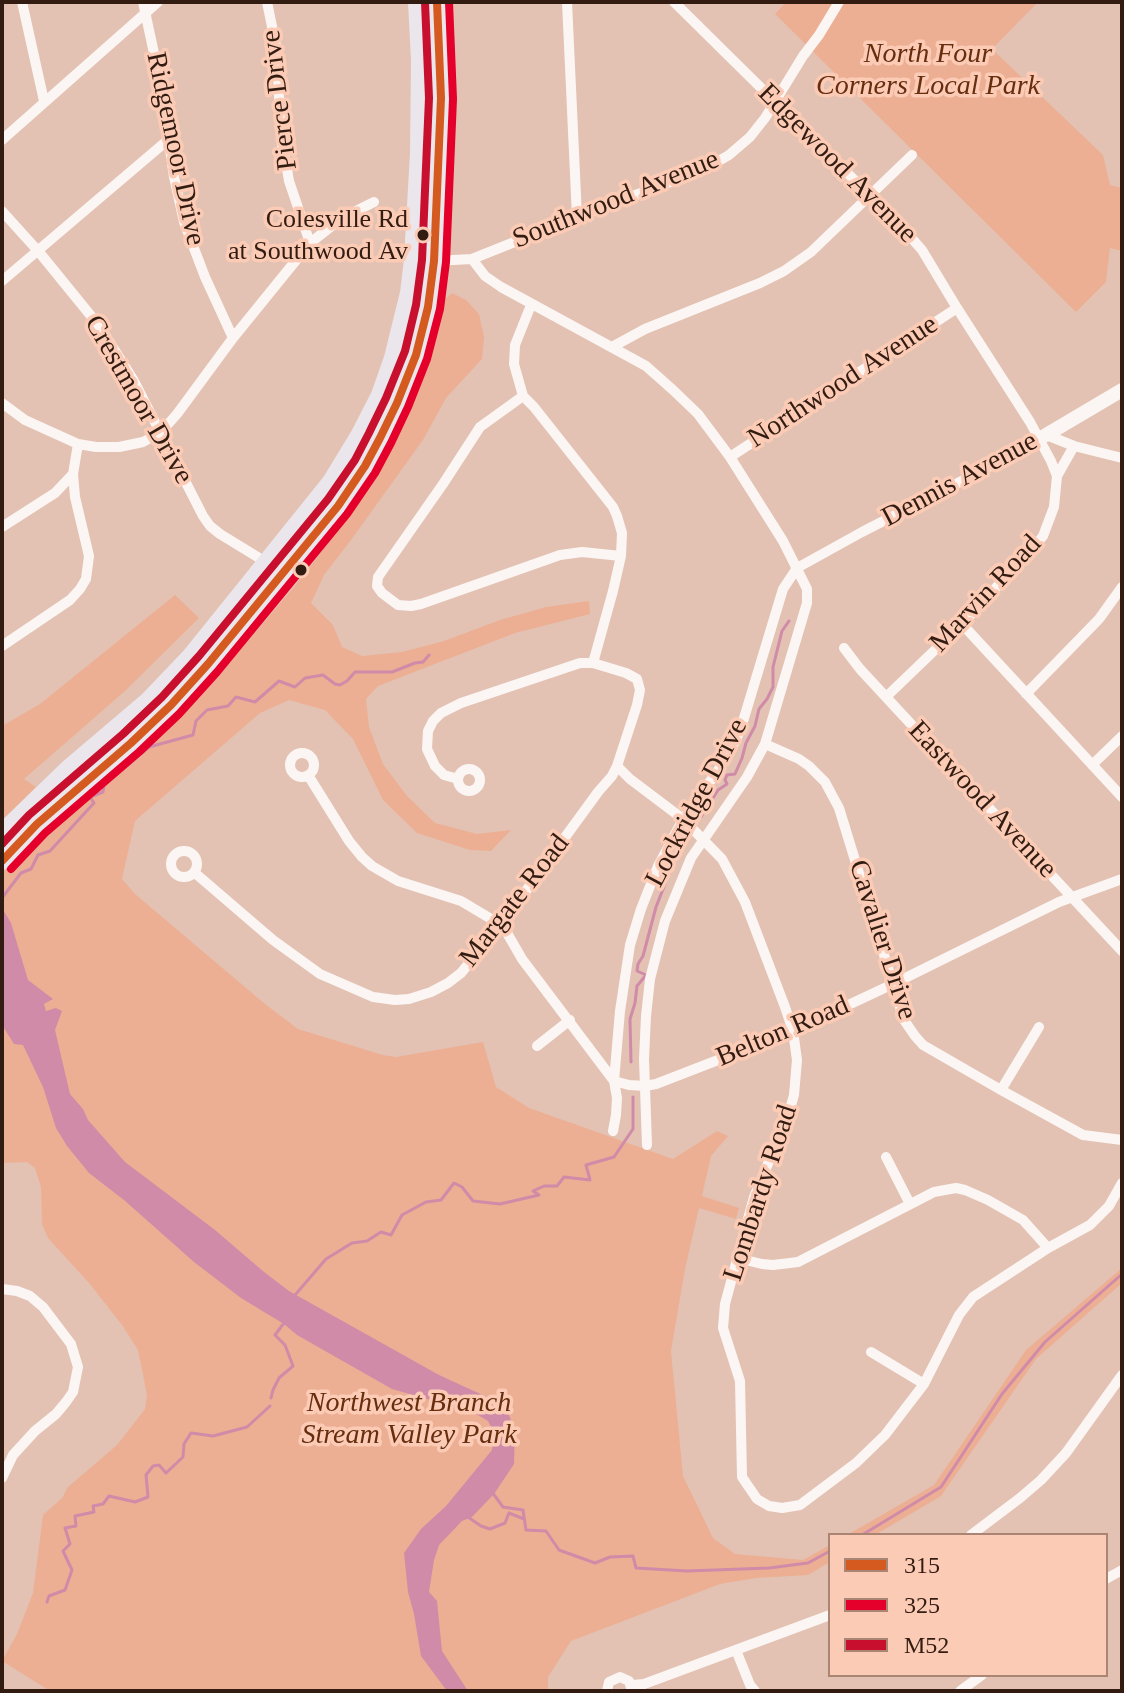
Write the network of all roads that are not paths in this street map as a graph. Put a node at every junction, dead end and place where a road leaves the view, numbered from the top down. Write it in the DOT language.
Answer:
graph roads {
  1 [pos="22,2"];
  2 [pos="158,2"];
  3 [pos="267,2"];
  4 [pos="417,2"];
  5 [pos="437,2"];
  6 [pos="567,2"];
  7 [pos="674,2"];
  8 [pos="839,2"];
  9 [pos="144,7"];
  10 [pos="44,101"];
  11 [pos="775,102"];
  12 [pos="169,139"];
  13 [pos="2,140"];
  14 [pos="912,155"];
  15 [pos="870,195"];
  16 [pos="374,202"];
  17 [pos="2,211"];
  18 [pos="577,217"];
  19 [pos="310,243"];
  20 [pos="39,252"];
  21 [pos="413,259"];
  22 [pos="472,259"];
  23 [pos="434,261"];
  24 [pos="2,281"];
  25 [pos="531,305"];
  26 [pos="957,308"];
  27 [pos="233,338"];
  28 [pos="612,347"];
  29 [pos="1122,390"];
  30 [pos="523,396"];
  31 [pos="2,403"];
  32 [pos="161,432"];
  33 [pos="1042,437"];
  34 [pos="78,444"];
  35 [pos="1074,446"];
  36 [pos="730,457"];
  37 [pos="1122,458"];
  38 [pos="73,474"];
  39 [pos="1057,476"];
  40 [pos="2,527"];
  41 [pos="621,556"];
  42 [pos="267,562"];
  43 [pos="797,568"];
  44 [pos="284,573"];
  45 [pos="1122,587"];
  46 [pos="962,624"];
  47 [pos="2,646"];
  48 [pos="844,648"];
  49 [pos="593,663"];
  50 [pos="1026,694"];
  51 [pos="886,697"];
  52 [pos="1122,736"];
  53 [pos="765,744"];
  54 [pos="1092,765"];
  55 [pos="617,766"];
  56 [pos="308,775"];
  57 [pos="458,779"];
  58 [pos="1122,797"];
  59 [pos="683,819"];
  60 [pos="2,833"];
  61 [pos="703,840"];
  62 [pos="2,861"];
  63 [pos="195,873"];
  64 [pos="1122,879"];
  65 [pos="1072,897"];
  66 [pos="503,926"];
  67 [pos="1122,951"];
  68 [pos="893,984"];
  69 [pos="570,1020"];
  70 [pos="1039,1027"];
  71 [pos="793,1031"];
  72 [pos="537,1046"];
  73 [pos="614,1081"];
  74 [pos="645,1086"];
  75 [pos="1001,1090"];
  76 [pos="613,1131"];
  77 [pos="1122,1140"];
  78 [pos="647,1145"];
  79 [pos="886,1157"];
  80 [pos="1122,1183"];
  81 [pos="910,1204"];
  82 [pos="1048,1248"];
  83 [pos="737,1258"];
  84 [pos="2,1289"];
  85 [pos="871,1352"];
  86 [pos="1122,1375"];
  87 [pos="924,1384"];
  88 [pos="2,1478"];
  89 [pos="974,1533"];
  90 [pos="828,1616"];
  91 [pos="736,1650"];
  92 [pos="979,1677"];
  93 [pos="632,1688"];
  94 [pos="607,1691"];
  95 [pos="755,1691"];
  96 [pos="960,1691"];
  1 -- 10 [label="street"];
  2 -- 9 [label="street"];
  3 -- 19 [label="street, Pierce Drive"];
  4 -- 21 [label="highway"];
  5 -- 23 [label="highway"];
  6 -- 18 [label="street"];
  7 -- 11 [label="street, Edgewood Avenue"];
  8 -- 11 [label="street, Southwood Avenue"];
  9 -- 10 [label="street"];
  9 -- 12 [label="street, Ridgemoor Drive"];
  10 -- 13 [label="street"];
  11 -- 15 [label="street, Edgewood Avenue"];
  11 -- 18 [label="street, Southwood Avenue"];
  12 -- 20 [label="street"];
  12 -- 27 [label="street, Ridgemoor Drive"];
  14 -- 15 [label="street"];
  15 -- 26 [label="street, Edgewood Avenue"];
  15 -- 28 [label="street"];
  16 -- 19 [label="street"];
  17 -- 20 [label="street, Crestmoor Drive"];
  18 -- 22 [label="street, Southwood Avenue"];
  19 -- 27 [label="street"];
  20 -- 24 [label="street"];
  20 -- 32 [label="street, Crestmoor Drive"];
  21 -- 23 [label="street, Southwood Avenue"];
  21 -- 42 [label="highway"];
  22 -- 23 [label="street, Southwood Avenue"];
  22 -- 25 [label="street"];
  23 -- 44 [label="highway"];
  25 -- 28 [label="street"];
  25 -- 30 [label="street"];
  26 -- 33 [label="street, Edgewood Avenue"];
  26 -- 36 [label="street, Northwood Avenue"];
  27 -- 32 [label="street"];
  28 -- 36 [label="street"];
  29 -- 33 [label="street, Dennis Avenue"];
  30 -- 41 [label="street"];
  30 -- 41 [label="street"];
  31 -- 34 [label="street"];
  32 -- 34 [label="street"];
  32 -- 42 [label="street, Crestmoor Drive"];
  33 -- 35 [label="street, Edgewood Avenue"];
  33 -- 39 [label="street"];
  33 -- 43 [label="street, Dennis Avenue"];
  34 -- 38 [label="street"];
  35 -- 37 [label="street, Edgewood Avenue"];
  35 -- 39 [label="street, Marvin Road"];
  36 -- 43 [label="street"];
  38 -- 40 [label="street"];
  38 -- 47 [label="street"];
  39 -- 46 [label="street, Marvin Road"];
  41 -- 49 [label="street"];
  42 -- 44 [label="street, Crestmoor Drive"];
  42 -- 60 [label="highway"];
  43 -- 53 [label="street, Lockridge Drive"];
  43 -- 59 [label="street, Lockridge Drive"];
  44 -- 62 [label="highway"];
  45 -- 50 [label="street"];
  46 -- 50 [label="street"];
  46 -- 51 [label="street, Marvin Road"];
  48 -- 51 [label="street, Eastwood Avenue"];
  49 -- 55 [label="street, Margate Road"];
  49 -- 57 [label="street"];
  50 -- 54 [label="street"];
  51 -- 65 [label="street, Eastwood Avenue"];
  52 -- 54 [label="street"];
  53 -- 61 [label="street, Lockridge Drive"];
  53 -- 68 [label="street, Cavalier Drive"];
  54 -- 58 [label="street"];
  55 -- 59 [label="street, Lombardy Road"];
  55 -- 66 [label="street, Margate Road"];
  56 -- 66 [label="street"];
  59 -- 61 [label="street, Lombardy Road"];
  59 -- 73 [label="street, Lockridge Drive"];
  61 -- 71 [label="street, Lombardy Road"];
  61 -- 74 [label="street, Lockridge Drive"];
  63 -- 66 [label="street, Margate Road"];
  64 -- 65 [label="street, Belton Road"];
  65 -- 67 [label="street, Eastwood Avenue"];
  65 -- 68 [label="street, Belton Road"];
  66 -- 69 [label="street"];
  68 -- 71 [label="street, Belton Road"];
  68 -- 75 [label="street, Cavalier Drive"];
  69 -- 72 [label="street"];
  69 -- 73 [label="street"];
  70 -- 75 [label="street"];
  71 -- 74 [label="street, Belton Road"];
  71 -- 83 [label="street, Lombardy Road"];
  73 -- 74 [label="street, Belton Road"];
  73 -- 76 [label="street, Lockridge Drive"];
  74 -- 78 [label="street, Lockridge Drive"];
  75 -- 77 [label="street, Cavalier Drive"];
  79 -- 81 [label="street"];
  80 -- 82 [label="street, Lombardy Road"];
  81 -- 82 [label="street"];
  81 -- 83 [label="street"];
  82 -- 87 [label="street, Lombardy Road"];
  83 -- 87 [label="street, Lombardy Road"];
  84 -- 88 [label="street"];
  85 -- 87 [label="street"];
  86 -- 89 [label="street"];
  90 -- 91 [label="street"];
  91 -- 93 [label="street"];
  91 -- 95 [label="street"];
  92 -- 96 [label="street"];
  93 -- 94 [label="street"];
}
